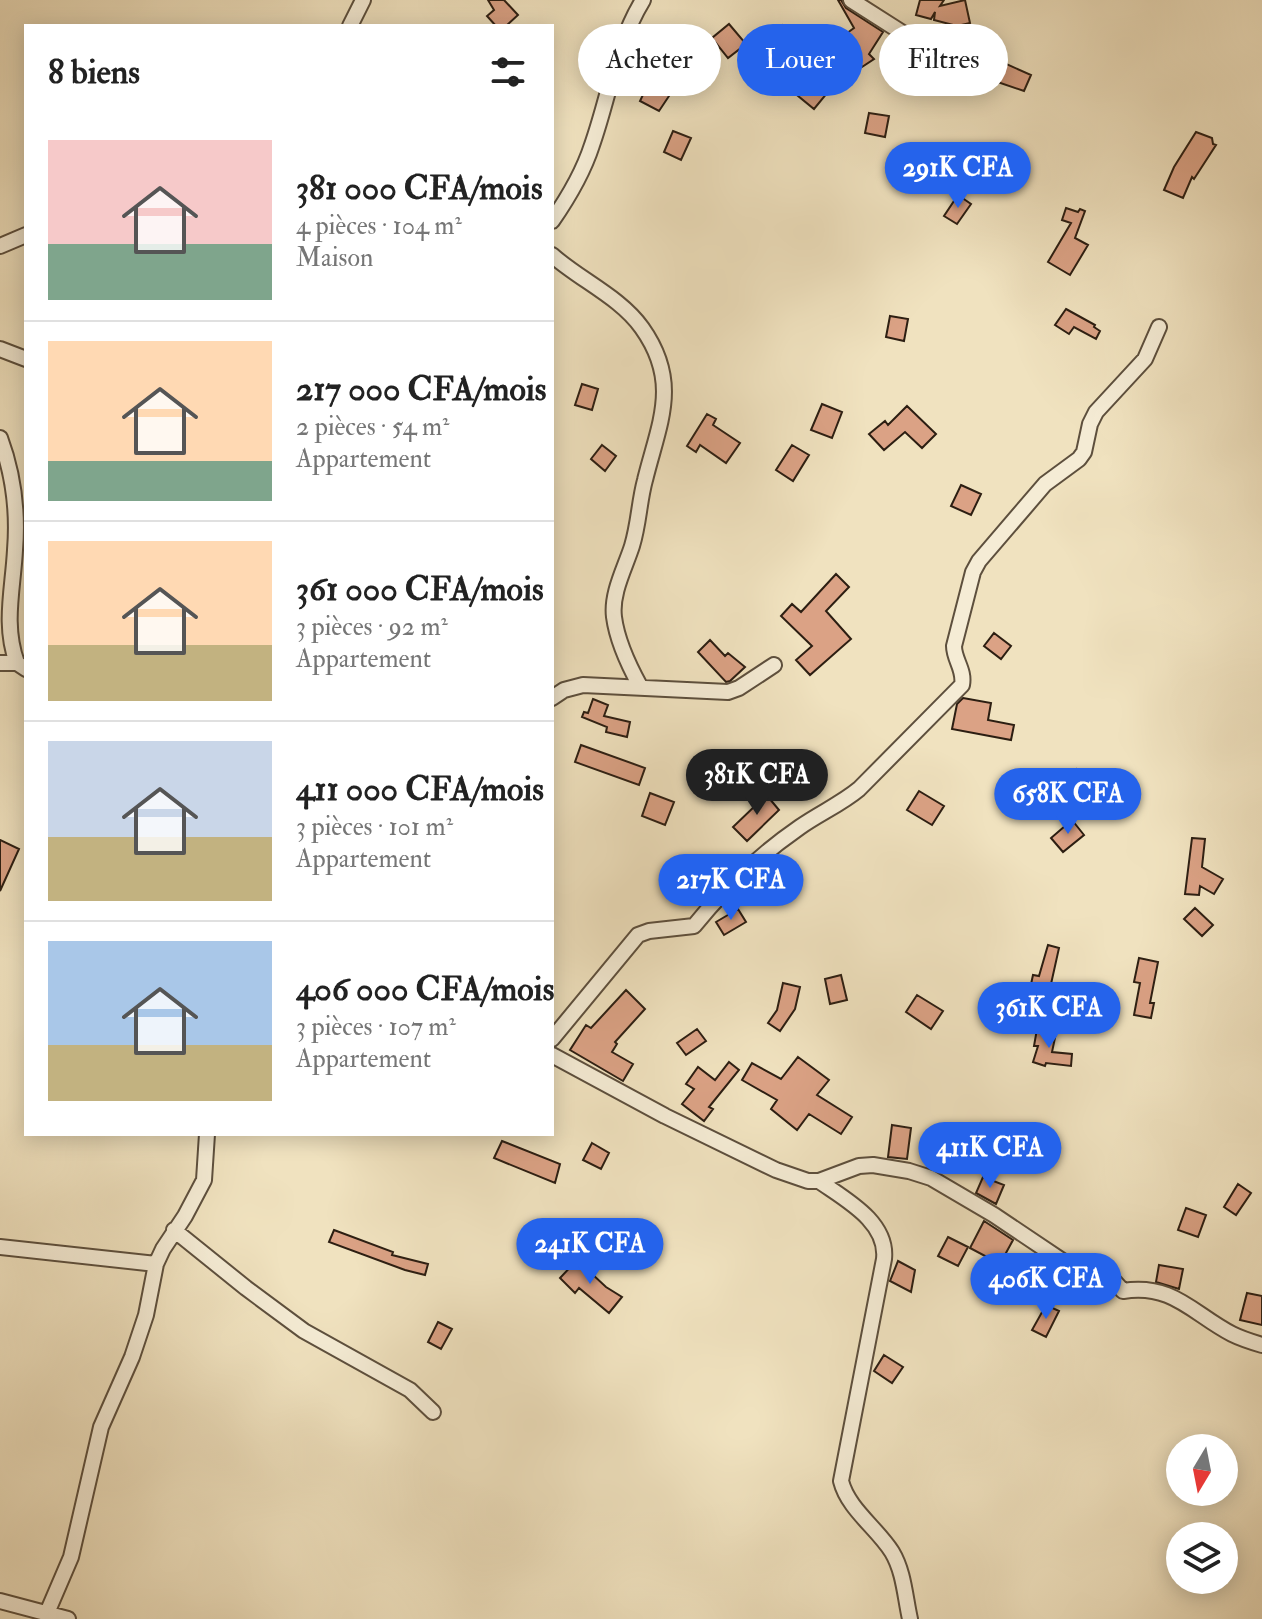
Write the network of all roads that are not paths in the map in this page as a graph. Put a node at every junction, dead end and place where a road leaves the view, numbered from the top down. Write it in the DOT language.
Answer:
graph roads {
  1 [pos="363,0"];
  2 [pos="643,0"];
  3 [pos="851,0"];
  4 [pos="351,24"];
  5 [pos="889,24"];
  6 [pos="554,218"];
  7 [pos="24,236"];
  8 [pos="0,246"];
  9 [pos="554,256"];
  10 [pos="1159,327"];
  11 [pos="0,349"];
  12 [pos="24,358"];
  13 [pos="0,438"];
  14 [pos="0,663"];
  15 [pos="774,665"];
  16 [pos="21,666"];
  17 [pos="640,686"];
  18 [pos="554,697"];
  19 [pos="554,1037"];
  20 [pos="554,1056"];
  21 [pos="207,1136"];
  22 [pos="819,1181"];
  23 [pos="174,1230"];
  24 [pos="0,1247"];
  25 [pos="156,1264"];
  26 [pos="1262,1345"];
  27 [pos="433,1412"];
  28 [pos="0,1601"];
  29 [pos="47,1613"];
  30 [pos="68,1619"];
  31 [pos="910,1619"];
  1 -- 4 [label="street"];
  2 -- 6 [label="street"];
  3 -- 5 [label="street"];
  7 -- 8 [label="street"];
  9 -- 17 [label="street"];
  10 -- 19 [label="street"];
  11 -- 12 [label="street"];
  13 -- 16 [label="street"];
  14 -- 16 [label="street"];
  15 -- 17 [label="street"];
  17 -- 18 [label="street"];
  20 -- 22 [label="street"];
  21 -- 23 [label="street"];
  22 -- 26 [label="street"];
  22 -- 31 [label="street"];
  23 -- 25 [label="street"];
  23 -- 27 [label="street"];
  24 -- 25 [label="street"];
  25 -- 29 [label="street"];
  28 -- 29 [label="street"];
  29 -- 30 [label="street"];
}
